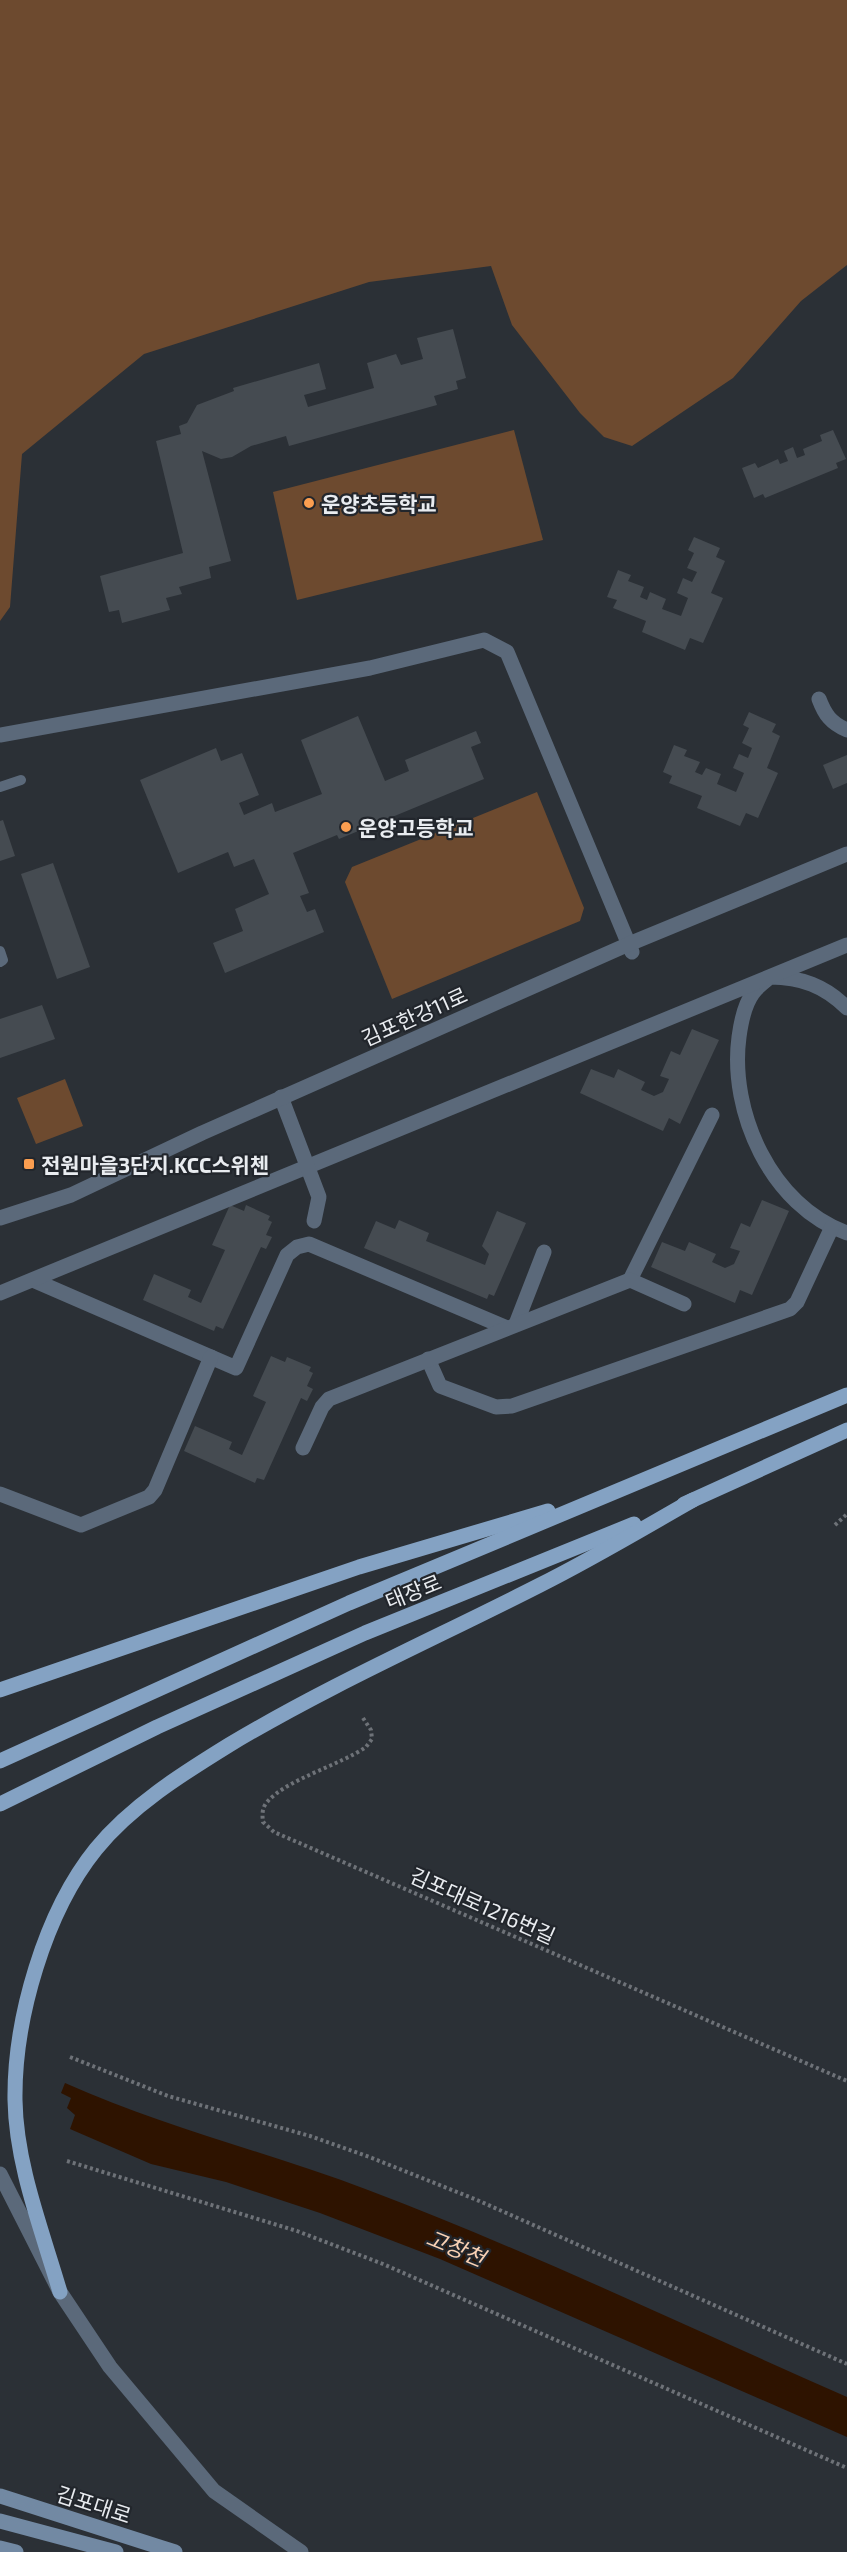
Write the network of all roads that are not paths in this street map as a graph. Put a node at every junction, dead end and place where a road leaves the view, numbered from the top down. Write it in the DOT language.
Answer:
graph roads {
  1 [pos="819,699"];
  2 [pos="847,730"];
  3 [pos="0,735"];
  4 [pos="21,780"];
  5 [pos="0,787"];
  6 [pos="847,854"];
  7 [pos="847,863"];
  8 [pos="847,945"];
  9 [pos="631,948"];
  10 [pos="0,951"];
  11 [pos="0,962"];
  12 [pos="770,977"];
  13 [pos="847,1008"];
  14 [pos="282,1101"];
  15 [pos="712,1115"];
  16 [pos="306,1169"];
  17 [pos="0,1218"];
  18 [pos="314,1221"];
  19 [pos="0,1226"];
  20 [pos="832,1227"];
  21 [pos="847,1233"];
  22 [pos="544,1252"];
  23 [pos="33,1280"];
  24 [pos="630,1280"];
  25 [pos="0,1293"];
  26 [pos="684,1304"];
  27 [pos="511,1326"];
  28 [pos="211,1357"];
  29 [pos="428,1359"];
  30 [pos="847,1395"];
  31 [pos="847,1430"];
  32 [pos="303,1448"];
  33 [pos="626,1488"];
  34 [pos="0,1494"];
  35 [pos="693,1500"];
  36 [pos="0,1690"];
  37 [pos="0,1761"];
  38 [pos="0,1804"];
  39 [pos="0,2174"];
  40 [pos="60,2292"];
  41 [pos="0,2496"];
  42 [pos="0,2521"];
  43 [pos="0,2548"];
  44 [pos="16,2552"];
  45 [pos="116,2552"];
  46 [pos="175,2552"];
  47 [pos="301,2552"];
  1 -- 2 [label="street"];
  3 -- 9 [label="street"];
  4 -- 5 [label="lane"];
  6 -- 9 [label="street, 김포한강11로"];
  7 -- 9 [label="street, 김포한강11로"];
  8 -- 12 [label="street"];
  9 -- 14 [label="street, 김포한강11로"];
  10 -- 11 [label="lane"];
  12 -- 13 [label="street"];
  12 -- 16 [label="street"];
  12 -- 20 [label="street"];
  14 -- 16 [label="street"];
  14 -- 17 [label="street, 김포한강11로"];
  14 -- 19 [label="street, 김포한강11로"];
  15 -- 24 [label="street"];
  16 -- 18 [label="street"];
  16 -- 23 [label="street"];
  20 -- 21 [label="street"];
  20 -- 29 [label="street"];
  22 -- 27 [label="street"];
  23 -- 25 [label="street"];
  23 -- 28 [label="street"];
  24 -- 26 [label="street"];
  24 -- 27 [label="street"];
  27 -- 28 [label="street"];
  27 -- 29 [label="street"];
  28 -- 34 [label="street"];
  29 -- 32 [label="street"];
  30 -- 33 [label="main road, 태장로"];
  31 -- 35 [label="main road, 태장로"];
  33 -- 36 [label="main road"];
  33 -- 37 [label="main road, 태장로"];
  35 -- 38 [label="main road, 태장로"];
  35 -- 40 [label="main road"];
  39 -- 40 [label="street"];
  40 -- 47 [label="street"];
  41 -- 46 [label="main road, 김포대로"];
  42 -- 45 [label="main road, 김포대로"];
  43 -- 44 [label="main road"];
}
